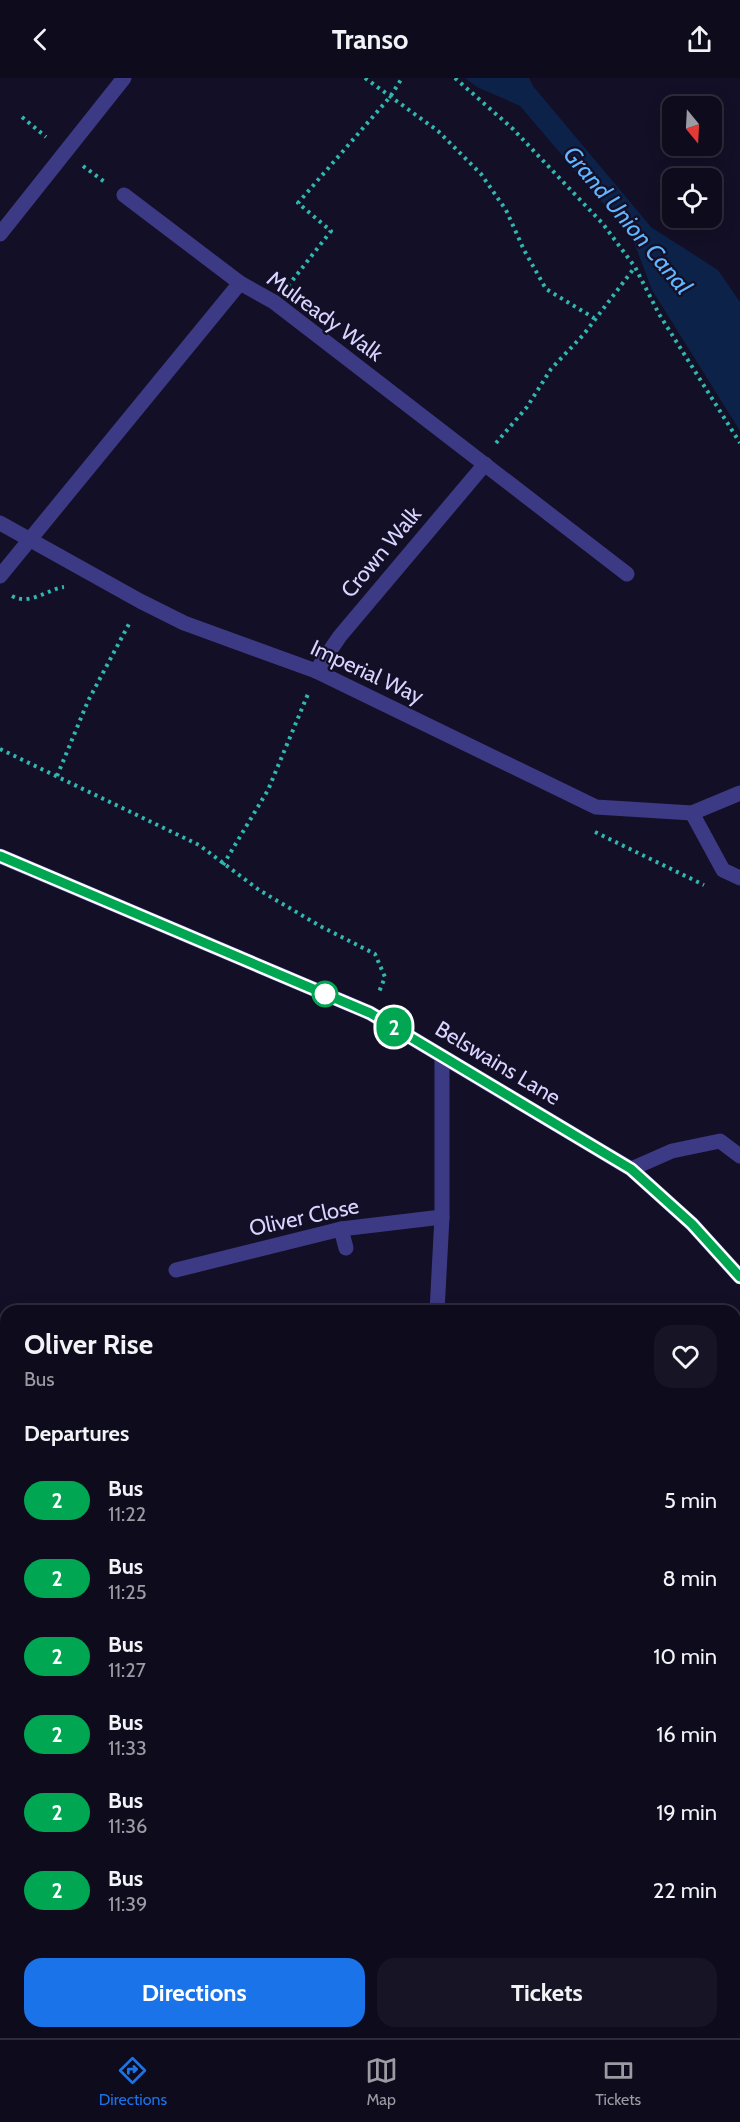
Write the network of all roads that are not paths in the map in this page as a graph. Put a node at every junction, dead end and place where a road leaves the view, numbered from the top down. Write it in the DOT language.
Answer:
graph roads {
  1 [pos="124,78"];
  2 [pos="124,195"];
  3 [pos="0,234"];
  4 [pos="240,283"];
  5 [pos="482,463"];
  6 [pos="0,523"];
  7 [pos="31,542"];
  8 [pos="627,574"];
  9 [pos="0,576"];
  10 [pos="316,671"];
  11 [pos="740,793"];
  12 [pos="692,813"];
  13 [pos="0,856"];
  14 [pos="740,878"];
  15 [pos="442,1056"];
  16 [pos="740,1156"];
  17 [pos="631,1169"];
  18 [pos="442,1217"];
  19 [pos="341,1229"];
  20 [pos="346,1248"];
  21 [pos="177,1270"];
  22 [pos="740,1277"];
  23 [pos="437,1305"];
  1 -- 3 [label="street"];
  2 -- 4 [label="street"];
  4 -- 5 [label="street, Mulready Walk"];
  4 -- 7 [label="street, Mulready Walk"];
  5 -- 8 [label="street, Mulready Walk"];
  5 -- 10 [label="street, Crown Walk"];
  6 -- 7 [label="street, Imperial Way"];
  7 -- 9 [label="street, Mulready Walk"];
  7 -- 10 [label="street, Imperial Way"];
  10 -- 12 [label="street, Imperial Way"];
  11 -- 12 [label="street"];
  12 -- 14 [label="street"];
  13 -- 15 [label="street, Belswains Lane"];
  15 -- 17 [label="street, Belswains Lane"];
  15 -- 18 [label="street"];
  16 -- 17 [label="street"];
  17 -- 22 [label="street, Belswains Lane"];
  18 -- 19 [label="street, Oliver Close"];
  18 -- 23 [label="street"];
  19 -- 20 [label="street"];
  19 -- 21 [label="street, Oliver Close"];
}
